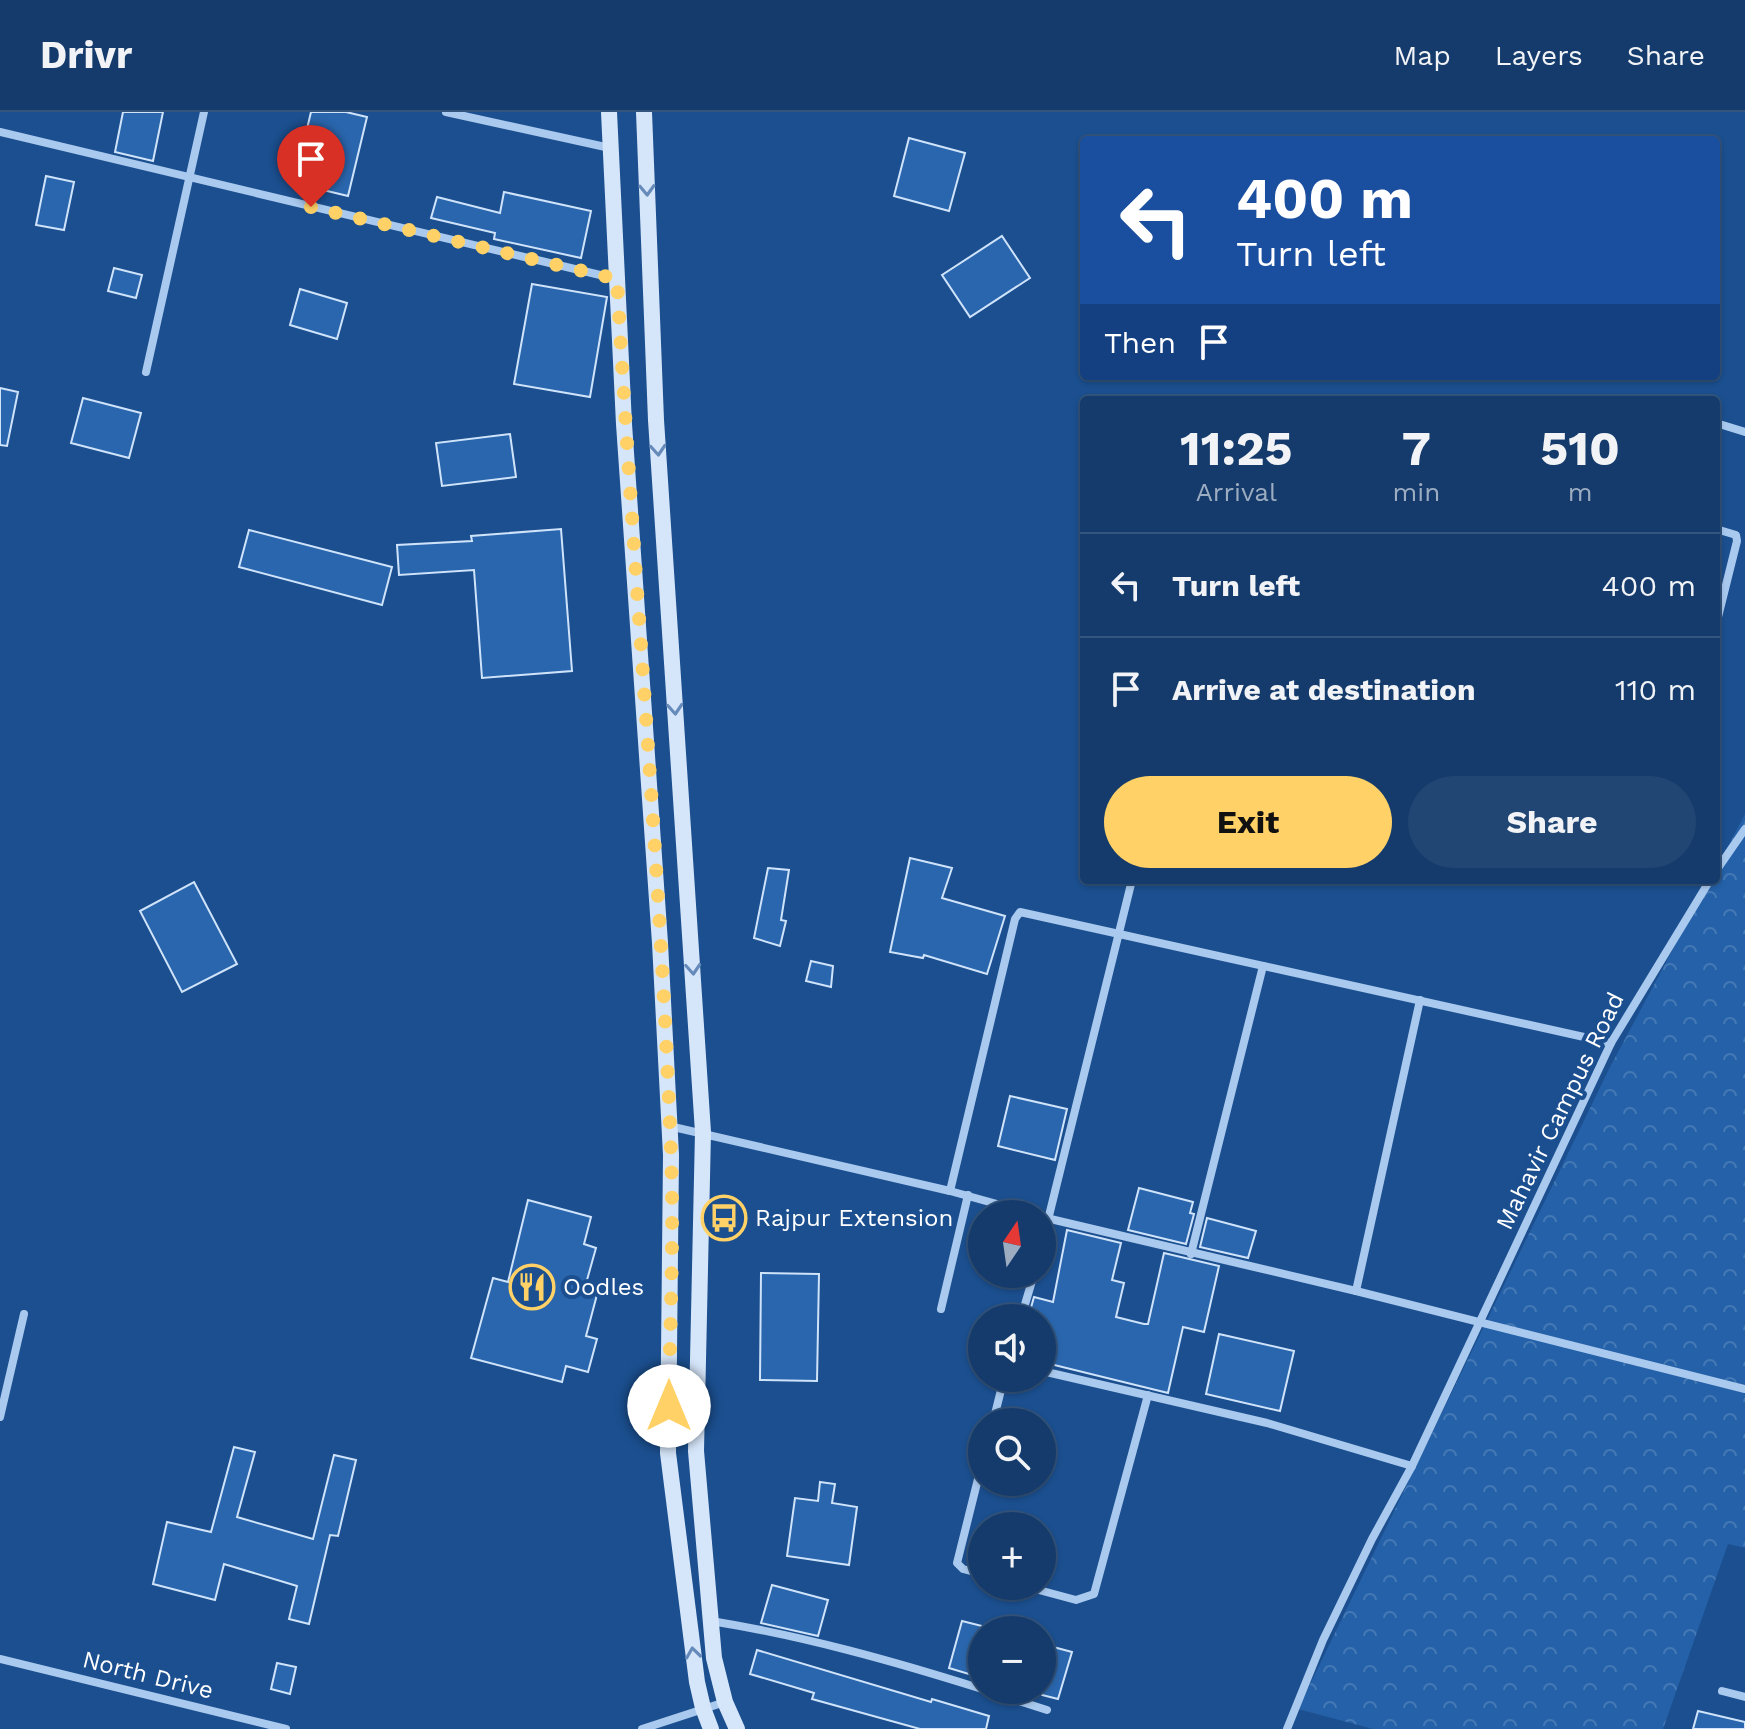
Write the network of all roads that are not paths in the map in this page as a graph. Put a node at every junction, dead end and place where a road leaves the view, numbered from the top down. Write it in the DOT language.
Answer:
graph roads {
  1 [pos="204,112"];
  2 [pos="446,112"];
  3 [pos="609,112"];
  4 [pos="644,112"];
  5 [pos="0,132"];
  6 [pos="610,148"];
  7 [pos="191,179"];
  8 [pos="617,279"];
  9 [pos="652,335"];
  10 [pos="620,337"];
  11 [pos="146,372"];
  12 [pos="1720,424"];
  13 [pos="1745,432"];
  14 [pos="1720,530"];
  15 [pos="1720,609"];
  16 [pos="1745,829"];
  17 [pos="1720,852"];
  18 [pos="1725,857"];
  19 [pos="1720,865"];
  20 [pos="1131,884"];
  21 [pos="1708,884"];
  22 [pos="1119,932"];
  23 [pos="1263,966"];
  24 [pos="1420,1000"];
  25 [pos="1611,1043"];
  26 [pos="669,1126"];
  27 [pos="703,1132"];
  28 [pos="950,1191"];
  29 [pos="968,1195"];
  30 [pos="985,1200"];
  31 [pos="1050,1200"];
  32 [pos="1056,1221"];
  33 [pos="1191,1254"];
  34 [pos="1356,1291"];
  35 [pos="941,1309"];
  36 [pos="24,1314"];
  37 [pos="1479,1324"];
  38 [pos="1056,1374"];
  39 [pos="1745,1389"];
  40 [pos="1148,1395"];
  41 [pos="0,1417"];
  42 [pos="1412,1466"];
  43 [pos="968,1517"];
  44 [pos="968,1570"];
  45 [pos="1056,1595"];
  46 [pos="711,1621"];
  47 [pos="0,1659"];
  48 [pos="968,1685"];
  49 [pos="1722,1691"];
  50 [pos="1745,1697"];
  51 [pos="725,1702"];
  52 [pos="1028,1704"];
  53 [pos="703,1708"];
  54 [pos="1047,1710"];
  55 [pos="286,1729"];
  56 [pos="642,1729"];
  57 [pos="711,1729"];
  58 [pos="737,1729"];
  59 [pos="1287,1729"];
  1 -- 7 [label="street"];
  2 -- 6 [label="street"];
  3 -- 6 [label="main road"];
  4 -- 9 [label="main road, one-way"];
  5 -- 7 [label="street"];
  6 -- 8 [label="main road"];
  7 -- 8 [label="street"];
  7 -- 11 [label="street"];
  8 -- 10 [label="main road"];
  9 -- 10 [label="main road"];
  9 -- 27 [label="main road, one-way"];
  10 -- 26 [label="main road"];
  12 -- 13 [label="street"];
  14 -- 15 [label="street"];
  16 -- 18 [label="street"];
  17 -- 18 [label="street"];
  18 -- 19 [label="street"];
  20 -- 22 [label="street"];
  21 -- 25 [label="street, Mahavir Campus Road"];
  22 -- 23 [label="street"];
  22 -- 28 [label="street"];
  22 -- 31 [label="street"];
  23 -- 24 [label="street"];
  23 -- 33 [label="street"];
  24 -- 25 [label="street"];
  24 -- 34 [label="street"];
  25 -- 37 [label="street, Mahavir Campus Road"];
  26 -- 27 [label="street"];
  53 -- 26 [label="main road, one-way"];
  27 -- 28 [label="street"];
  27 -- 46 [label="main road"];
  28 -- 29 [label="street"];
  29 -- 30 [label="street"];
  29 -- 35 [label="street"];
  32 -- 33 [label="street"];
  33 -- 34 [label="street"];
  34 -- 37 [label="street"];
  36 -- 41 [label="street"];
  37 -- 39 [label="street"];
  37 -- 42 [label="street, Mahavir Campus Road"];
  38 -- 40 [label="street"];
  40 -- 42 [label="street"];
  40 -- 45 [label="street"];
  42 -- 59 [label="street, Mahavir Campus Road"];
  43 -- 44 [label="street"];
  46 -- 48 [label="street"];
  46 -- 51 [label="main road"];
  47 -- 55 [label="street, North Drive"];
  49 -- 50 [label="street"];
  51 -- 53 [label="street"];
  51 -- 58 [label="main road"];
  52 -- 54 [label="street"];
  53 -- 56 [label="street"];
  53 -- 57 [label="main road"];
}
